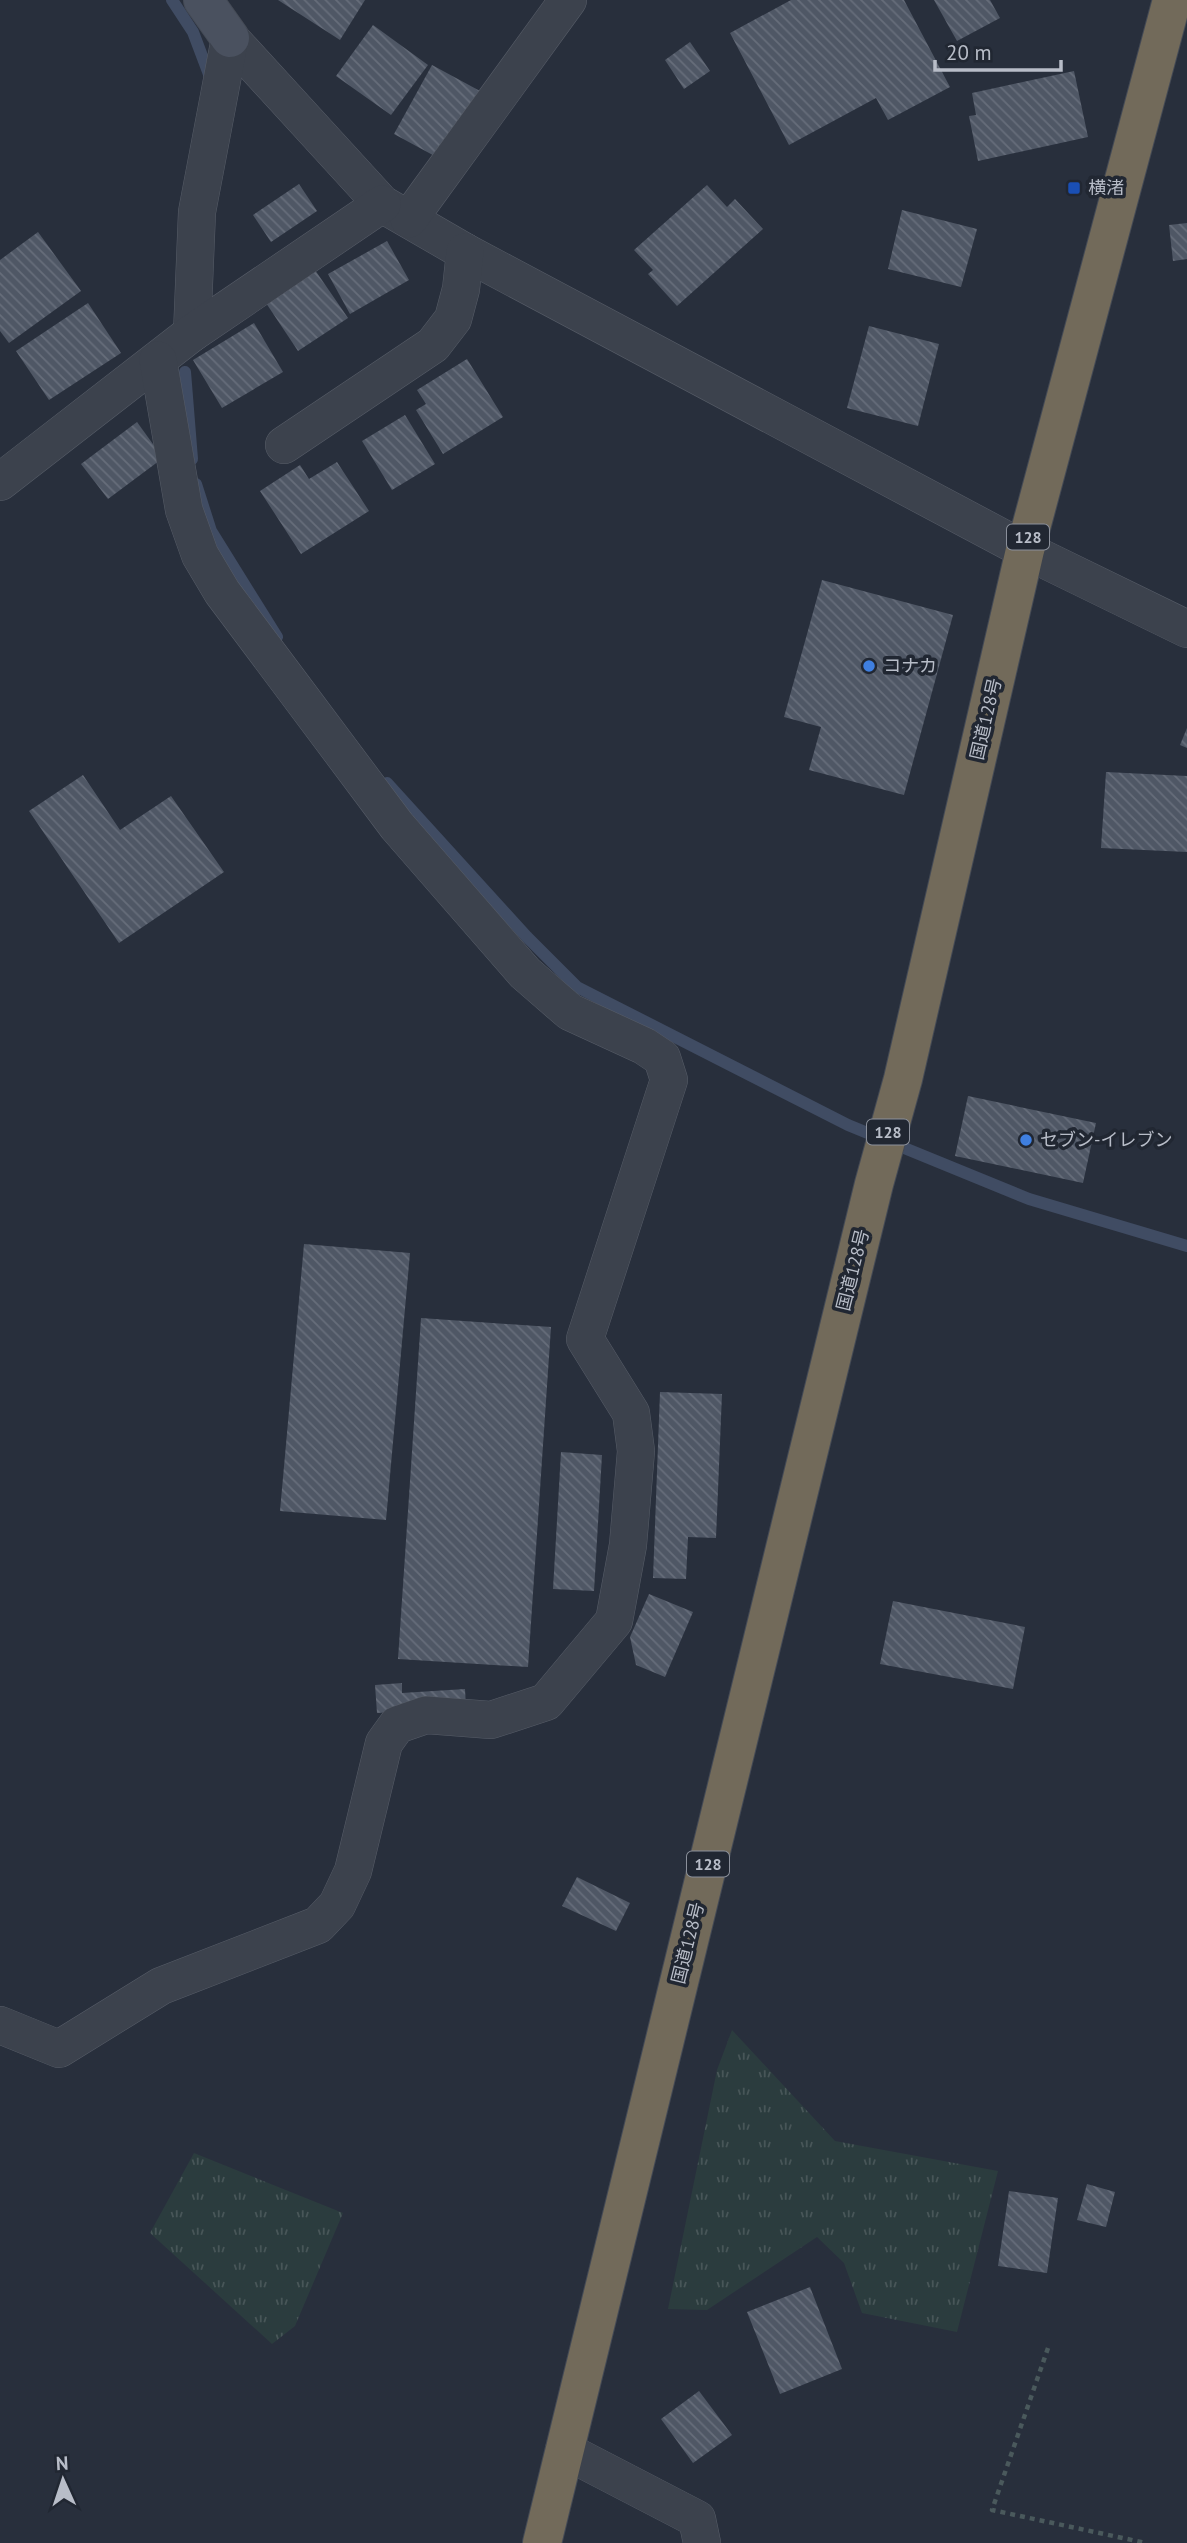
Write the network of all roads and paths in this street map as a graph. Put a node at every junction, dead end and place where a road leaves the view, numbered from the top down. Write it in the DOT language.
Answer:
graph roads {
  1 [pos="203,0"];
  2 [pos="568,0"];
  3 [pos="1172,0"];
  4 [pos="230,38"];
  5 [pos="396,211"];
  6 [pos="465,253"];
  7 [pos="192,333"];
  8 [pos="158,360"];
  9 [pos="284,445"];
  10 [pos="0,482"];
  11 [pos="1024,550"];
  12 [pos="1187,629"];
  13 [pos="0,2025"];
  14 [pos="1048,2348"];
  15 [pos="564,2450"];
  16 [pos="542,2543"];
  17 [pos="702,2543"];
  18 [pos="1146,2543"];
  1 -- 4 [label="street"];
  2 -- 5 [label="street"];
  3 -- 11 [label="highway, 国道128号 / 128"];
  4 -- 5 [label="street"];
  4 -- 7 [label="street"];
  5 -- 6 [label="street"];
  5 -- 7 [label="street"];
  6 -- 9 [label="street"];
  6 -- 11 [label="street"];
  7 -- 8 [label="street"];
  8 -- 10 [label="street"];
  8 -- 13 [label="street"];
  11 -- 12 [label="street"];
  11 -- 15 [label="highway, 国道128号 / 128"];
  14 -- 18 [label="path"];
  15 -- 16 [label="highway, 国道128号 / 128"];
  15 -- 17 [label="street"];
}
